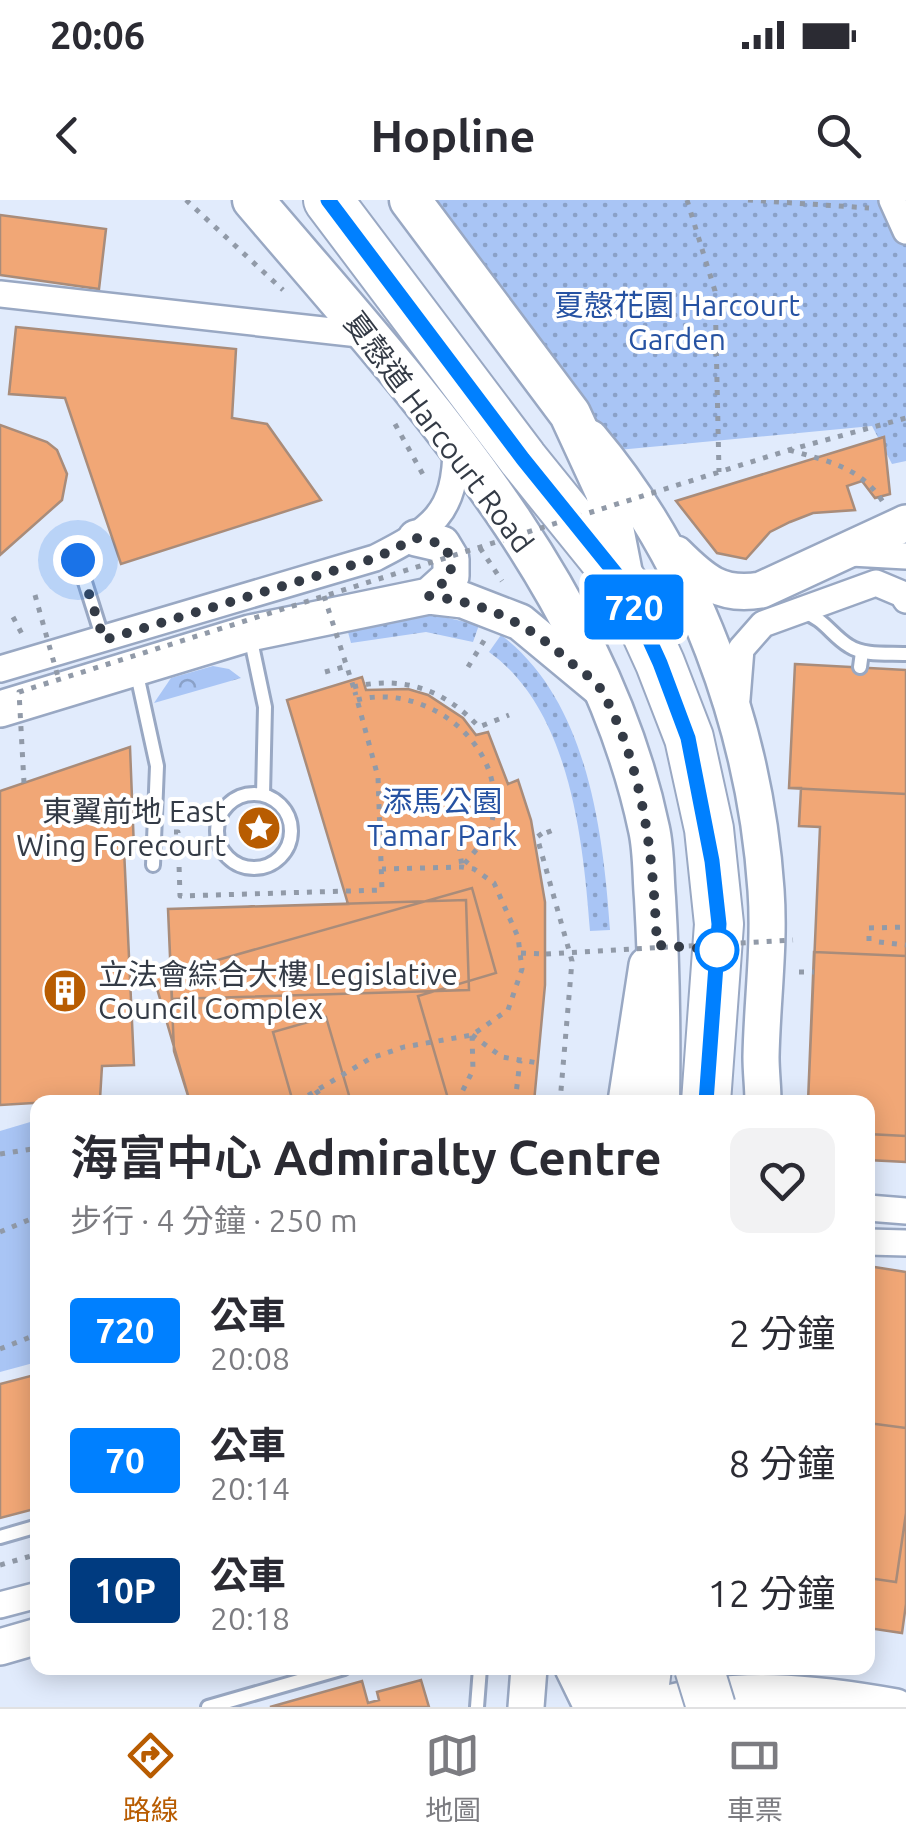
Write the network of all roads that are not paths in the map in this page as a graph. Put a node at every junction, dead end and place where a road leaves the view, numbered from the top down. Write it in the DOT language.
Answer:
graph roads {
  1 [pos="253,200"];
  2 [pos="328,200"];
  3 [pos="356,200"];
  4 [pos="410,200"];
  5 [pos="0,294"];
  6 [pos="368,335"];
  7 [pos="570,414"];
  8 [pos="456,446"];
  9 [pos="906,522"];
  10 [pos="416,538"];
  11 [pos="664,543"];
  12 [pos="847,552"];
  13 [pos="906,556"];
  14 [pos="78,560"];
  15 [pos="624,584"];
  16 [pos="429,596"];
  17 [pos="906,600"];
  18 [pos="795,610"];
  19 [pos="250,633"];
  20 [pos="104,640"];
  21 [pos="862,652"];
  22 [pos="906,654"];
  23 [pos="860,667"];
  24 [pos="135,668"];
  25 [pos="0,669"];
  26 [pos="602,690"];
  27 [pos="0,709"];
  28 [pos="737,724"];
  29 [pos="263,795"];
  30 [pos="153,865"];
  31 [pos="656,913"];
  32 [pos="627,1095"];
  33 [pos="659,1095"];
  34 [pos="707,1095"];
  35 [pos="763,1095"];
  36 [pos="875,1209"];
  37 [pos="906,1211"];
  38 [pos="875,1242"];
  39 [pos="906,1244"];
  40 [pos="30,1528"];
  41 [pos="0,1536"];
  42 [pos="30,1597"];
  43 [pos="0,1606"];
  44 [pos="30,1638"];
  45 [pos="0,1647"];
  46 [pos="320,1675"];
  47 [pos="479,1675"];
  48 [pos="528,1675"];
  49 [pos="552,1675"];
  50 [pos="576,1675"];
  51 [pos="605,1675"];
  52 [pos="646,1675"];
  53 [pos="702,1675"];
  54 [pos="836,1675"];
  55 [pos="776,1688"];
  56 [pos="884,1705"];
  57 [pos="208,1707"];
  58 [pos="477,1707"];
  59 [pos="526,1707"];
  60 [pos="550,1707"];
  61 [pos="592,1707"];
  62 [pos="602,1707"];
  63 [pos="642,1707"];
  64 [pos="653,1707"];
  65 [pos="711,1707"];
  66 [pos="734,1707"];
  1 -- 6 [label="main road, 夏慤道 Harcourt Road"];
  2 -- 15 [label="highway, 夏慤道 Harcourt Road"];
  3 -- 15 [label="highway"];
  4 -- 7 [label="main road, 夏慤道 Harcourt Road"];
  5 -- 6 [label="street"];
  6 -- 8 [label="main road, 夏慤道 Harcourt Road"];
  7 -- 11 [label="main road, 夏慤道 Harcourt Road"];
  7 -- 15 [label="main road, 夏慤道 Harcourt Road"];
  8 -- 10 [label="street"];
  8 -- 26 [label="main road, 夏慤道 Harcourt Road"];
  9 -- 12 [label="main road"];
  10 -- 16 [label="main road"];
  10 -- 20 [label="street"];
  11 -- 12 [label="main road"];
  11 -- 28 [label="main road, 夏慤道 Harcourt Road"];
  12 -- 13 [label="street"];
  14 -- 20 [label="lane"];
  15 -- 34 [label="highway, 夏慤道 Harcourt Road"];
  16 -- 19 [label="main road"];
  16 -- 26 [label="main road"];
  17 -- 18 [label="street"];
  18 -- 21 [label="lane"];
  18 -- 28 [label="street"];
  19 -- 24 [label="main road"];
  19 -- 29 [label="lane"];
  20 -- 25 [label="street"];
  21 -- 22 [label="lane"];
  21 -- 23 [label="lane"];
  24 -- 27 [label="main road"];
  24 -- 30 [label="lane"];
  26 -- 31 [label="main road, 夏慤道 Harcourt Road"];
  28 -- 35 [label="main road, 夏慤道 Harcourt Road"];
  29 -- 29 [label="lane"];
  31 -- 32 [label="main road, 夏慤道 Harcourt Road"];
  31 -- 33 [label="main road, 夏慤道 Harcourt Road"];
  36 -- 37 [label="street"];
  38 -- 39 [label="street"];
  40 -- 41 [label="lane"];
  42 -- 43 [label="street"];
  44 -- 45 [label="main road"];
  46 -- 57 [label="lane"];
  47 -- 58 [label="lane"];
  48 -- 59 [label="main road"];
  49 -- 60 [label="main road"];
  50 -- 61 [label="main road"];
  51 -- 62 [label="main road"];
  52 -- 63 [label="highway"];
  53 -- 65 [label="highway, bridge"];
  54 -- 56 [label="main road"];
  55 -- 56 [label="main road"];
  55 -- 64 [label="main road"];
  55 -- 66 [label="lane"];
}
